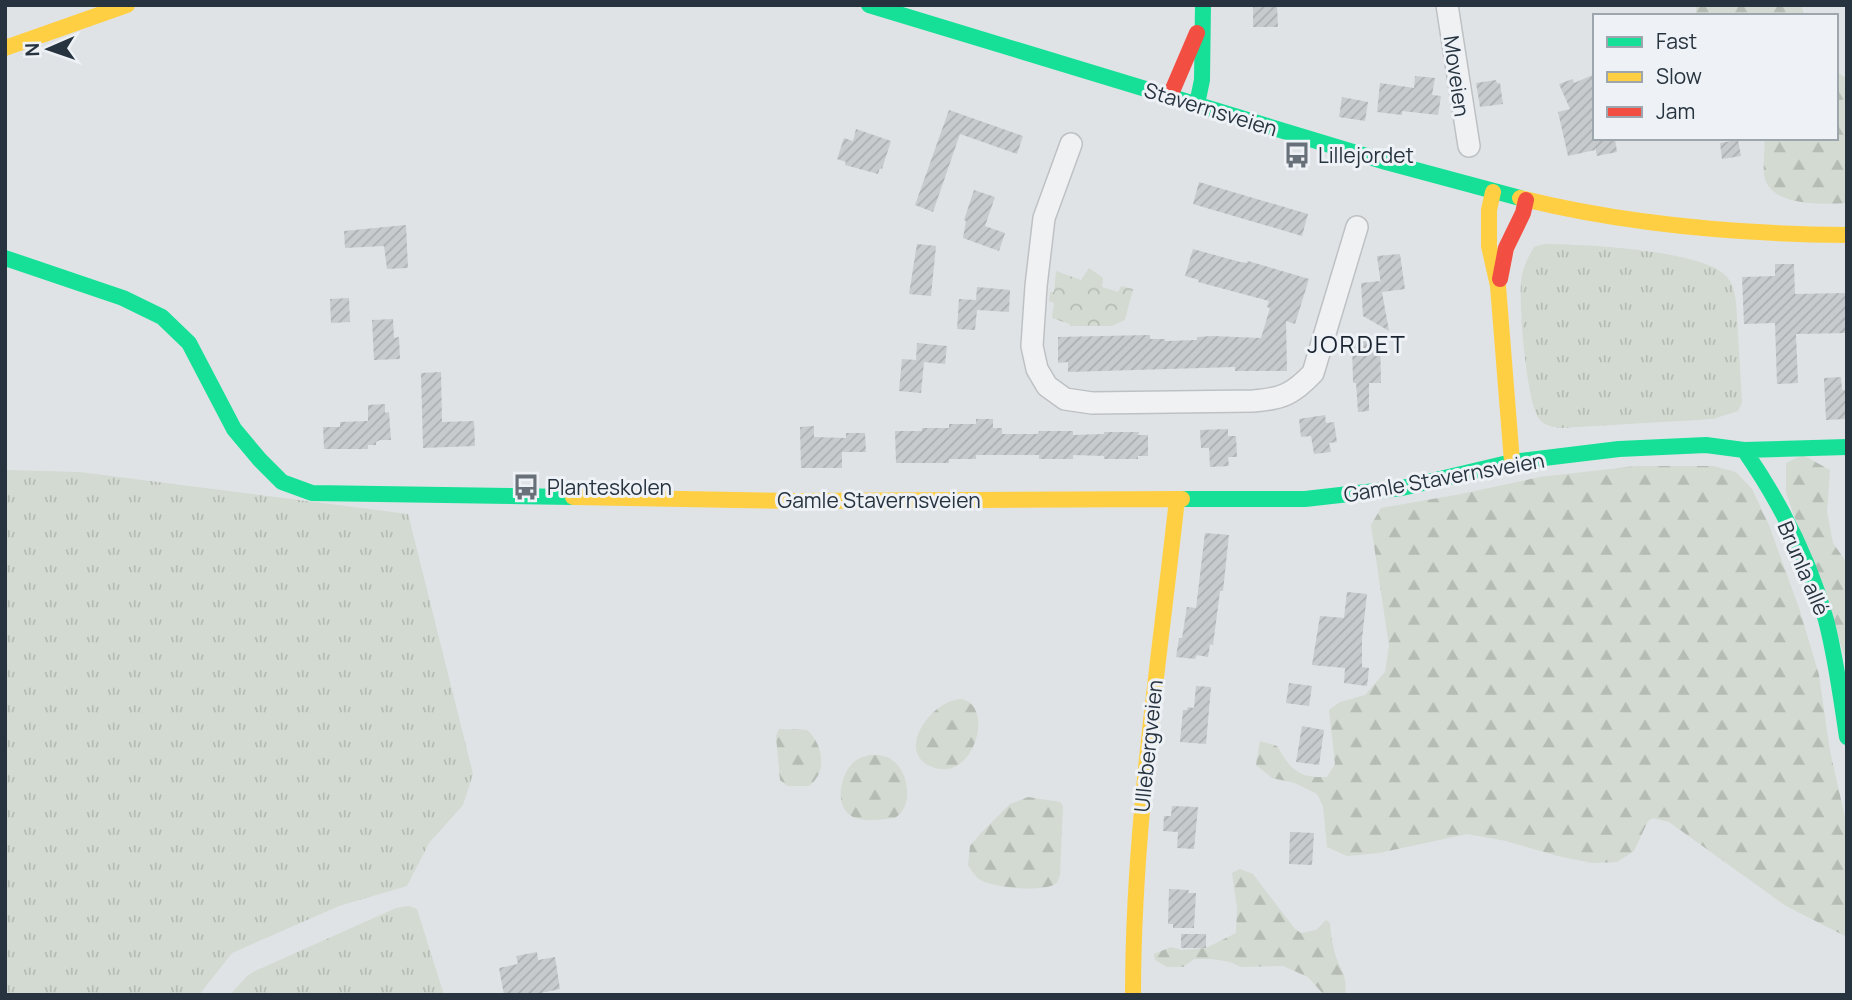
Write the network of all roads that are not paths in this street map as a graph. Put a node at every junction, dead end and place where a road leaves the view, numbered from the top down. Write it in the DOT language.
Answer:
graph roads {
  1 [pos="127,5"];
  2 [pos="869,5"];
  3 [pos="1203,5"];
  4 [pos="1447,5"];
  5 [pos="1200,27"];
  6 [pos="5,48"];
  7 [pos="1170,96"];
  8 [pos="1197,104"];
  9 [pos="1071,144"];
  10 [pos="1469,146"];
  11 [pos="1493,192"];
  12 [pos="1526,200"];
  13 [pos="1357,228"];
  14 [pos="1847,235"];
  15 [pos="5,258"];
  16 [pos="1498,286"];
  17 [pos="1847,447"];
  18 [pos="1744,450"];
  19 [pos="1513,463"];
  20 [pos="1177,499"];
  21 [pos="1847,737"];
  22 [pos="1133,995"];
  1 -- 6 [label="street"];
  2 -- 7 [label="street, Stavernsveien"];
  3 -- 5 [label="street"];
  4 -- 10 [label="street, Moveien"];
  5 -- 7 [label="street"];
  5 -- 8 [label="street"];
  7 -- 8 [label="street, Stavernsveien"];
  8 -- 11 [label="street, Stavernsveien"];
  9 -- 13 [label="street"];
  11 -- 12 [label="street, Stavernsveien"];
  11 -- 16 [label="street"];
  12 -- 14 [label="street, Stavernsveien"];
  12 -- 16 [label="street"];
  15 -- 20 [label="street, Gamle Stavernsveien"];
  16 -- 19 [label="street"];
  17 -- 18 [label="street, Gamle Stavernsveien"];
  18 -- 19 [label="street, Gamle Stavernsveien"];
  18 -- 21 [label="street, Brunla allé"];
  19 -- 20 [label="street, Gamle Stavernsveien"];
  20 -- 22 [label="street, Ullebergveien"];
}
